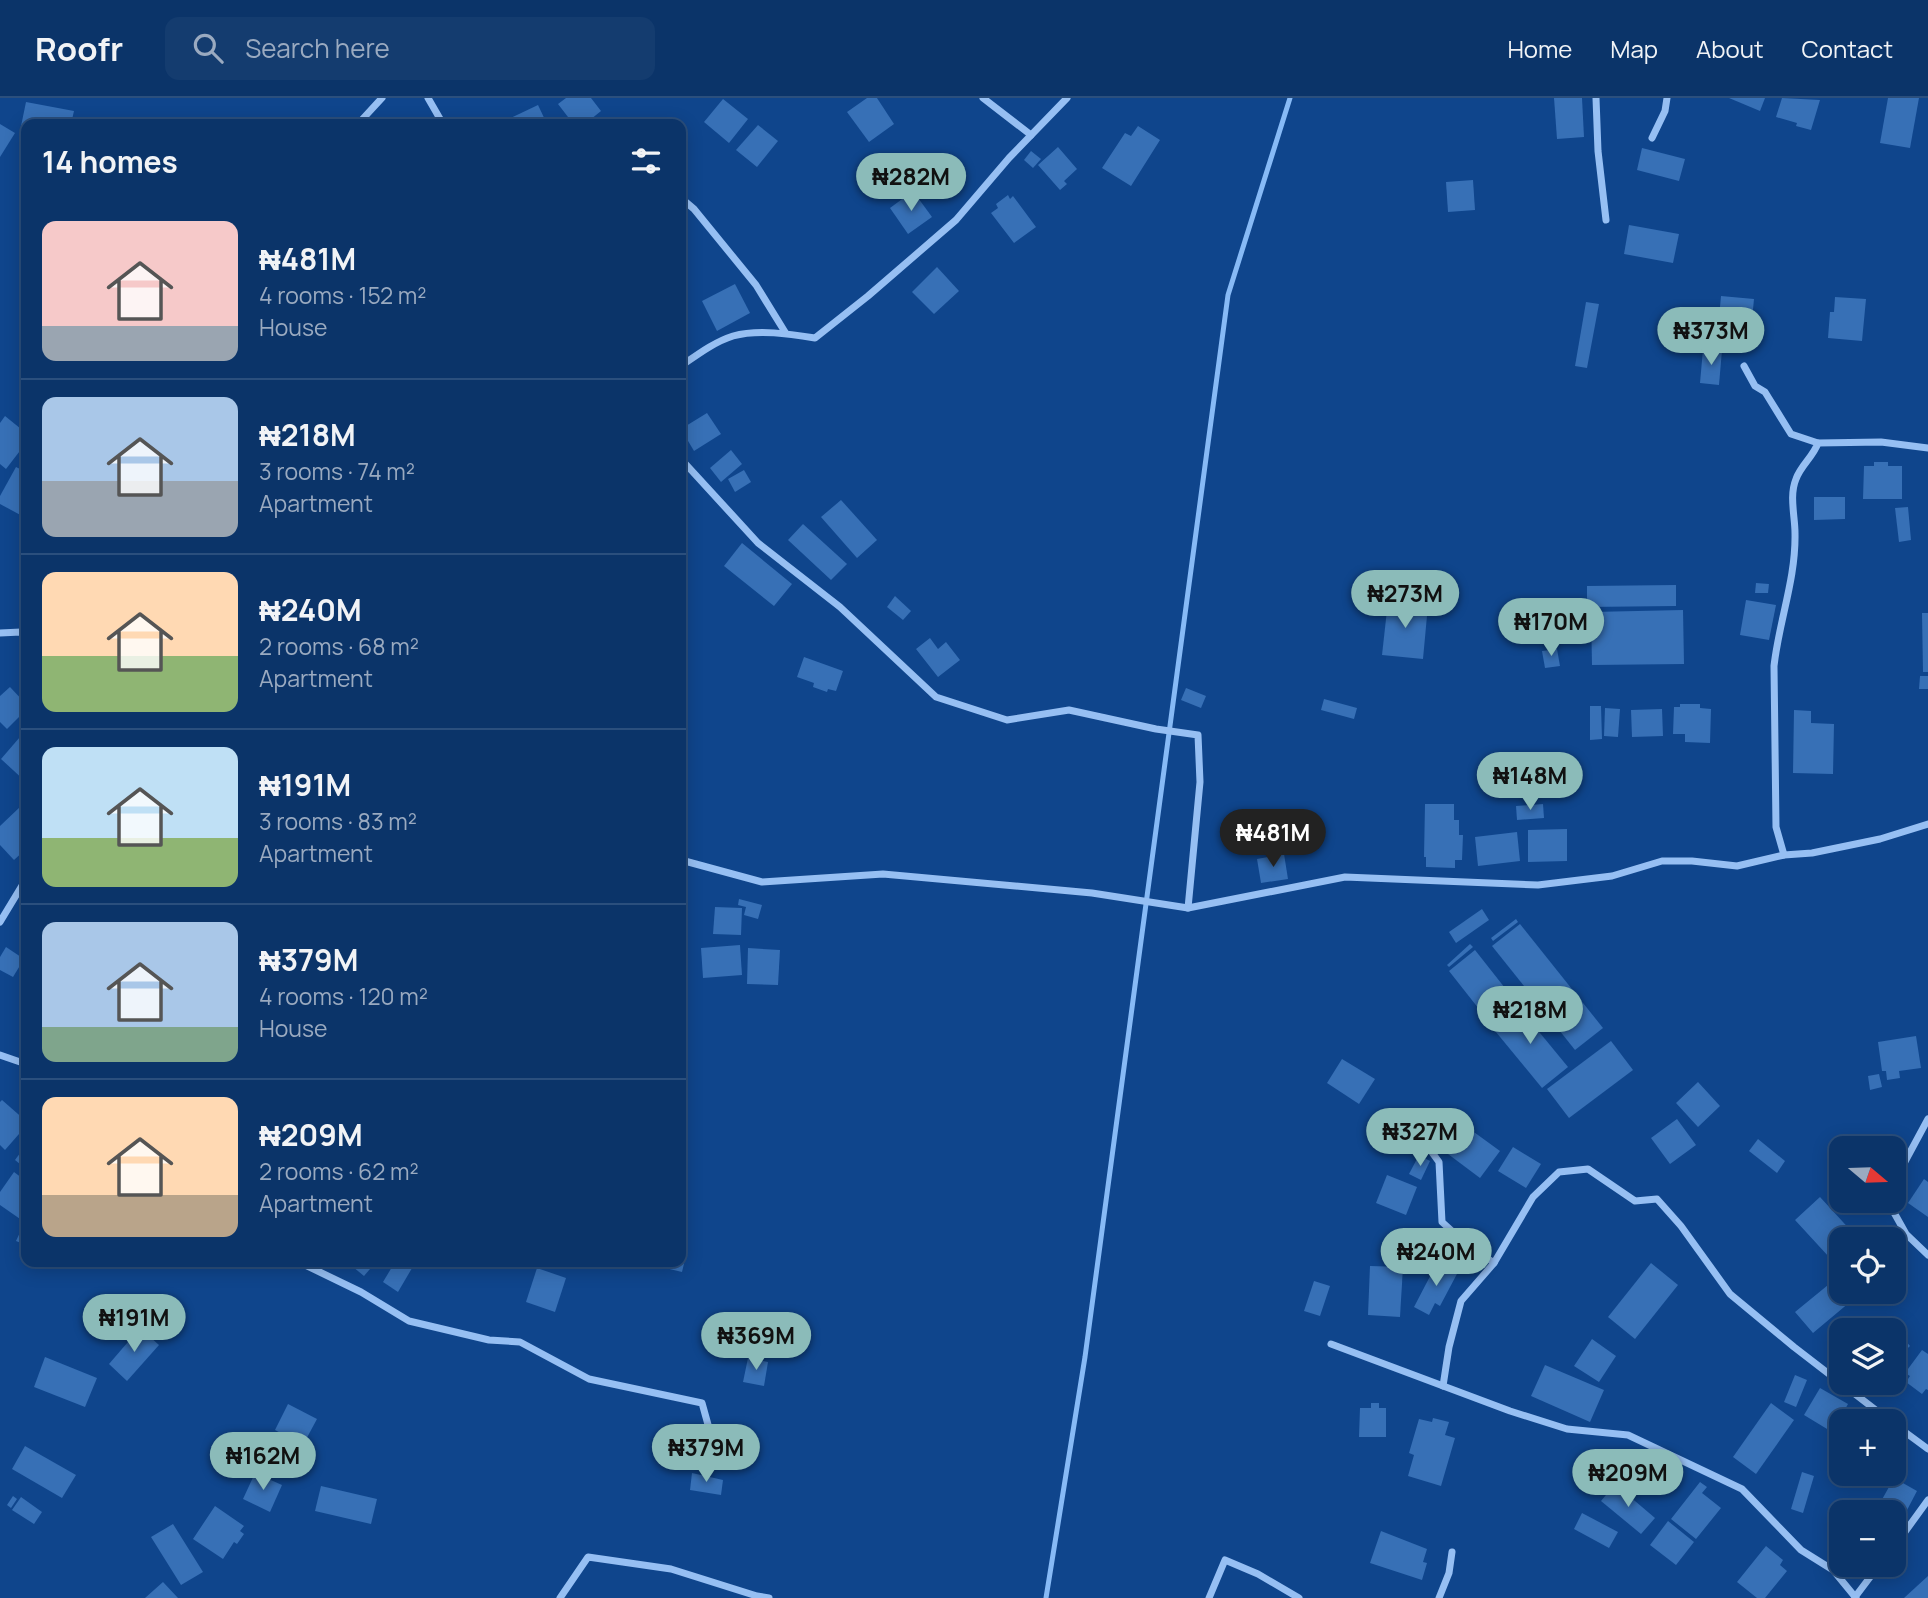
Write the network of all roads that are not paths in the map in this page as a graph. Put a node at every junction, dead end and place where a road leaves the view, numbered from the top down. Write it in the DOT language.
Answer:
graph roads {
  1 [pos="382,98"];
  2 [pos="428,98"];
  3 [pos="984,98"];
  4 [pos="1067,98"];
  5 [pos="1597,98"];
  6 [pos="1667,98"];
  7 [pos="363,119"];
  8 [pos="440,119"];
  9 [pos="1031,135"];
  10 [pos="1652,138"];
  11 [pos="686,202"];
  12 [pos="1606,220"];
  13 [pos="785,332"];
  14 [pos="686,362"];
  15 [pos="1744,366"];
  16 [pos="1818,443"];
  17 [pos="1928,448"];
  18 [pos="686,464"];
  19 [pos="0,633"];
  20 [pos="21,634"];
  21 [pos="1928,824"];
  22 [pos="1784,855"];
  23 [pos="686,861"];
  24 [pos="21,887"];
  25 [pos="1188,908"];
  26 [pos="0,922"];
  27 [pos="0,1055"];
  28 [pos="21,1062"];
  29 [pos="1390,1114"];
  30 [pos="1928,1119"];
  31 [pos="1906,1160"];
  32 [pos="1894,1213"];
  33 [pos="1928,1255"];
  34 [pos="1494,1263"];
  35 [pos="309,1267"];
  36 [pos="1331,1344"];
  37 [pos="1443,1386"];
  38 [pos="1875,1409"];
  39 [pos="1906,1432"];
  40 [pos="712,1439"];
  41 [pos="1928,1449"];
  42 [pos="1928,1500"];
  43 [pos="1906,1530"];
  44 [pos="1452,1552"];
  45 [pos="1870,1577"];
  46 [pos="1855,1597"];
  47 [pos="560,1598"];
  48 [pos="769,1598"];
  49 [pos="1209,1598"];
  50 [pos="1299,1598"];
  51 [pos="1439,1598"];
  1 -- 7 [label="street"];
  2 -- 8 [label="street"];
  3 -- 9 [label="street"];
  4 -- 9 [label="street"];
  5 -- 12 [label="street"];
  6 -- 10 [label="street"];
  9 -- 13 [label="street"];
  11 -- 13 [label="street"];
  13 -- 14 [label="street"];
  15 -- 16 [label="street"];
  16 -- 17 [label="street"];
  16 -- 22 [label="street"];
  18 -- 25 [label="street"];
  19 -- 20 [label="street"];
  21 -- 22 [label="street"];
  22 -- 25 [label="street"];
  23 -- 25 [label="street"];
  24 -- 26 [label="street"];
  27 -- 28 [label="street"];
  29 -- 34 [label="street"];
  30 -- 31 [label="street"];
  32 -- 33 [label="street"];
  34 -- 37 [label="street"];
  34 -- 38 [label="street"];
  35 -- 40 [label="street"];
  36 -- 37 [label="street"];
  37 -- 46 [label="street"];
  39 -- 41 [label="street"];
  42 -- 43 [label="street"];
  44 -- 51 [label="street"];
  45 -- 46 [label="street"];
  47 -- 48 [label="street"];
  49 -- 50 [label="street"];
}
